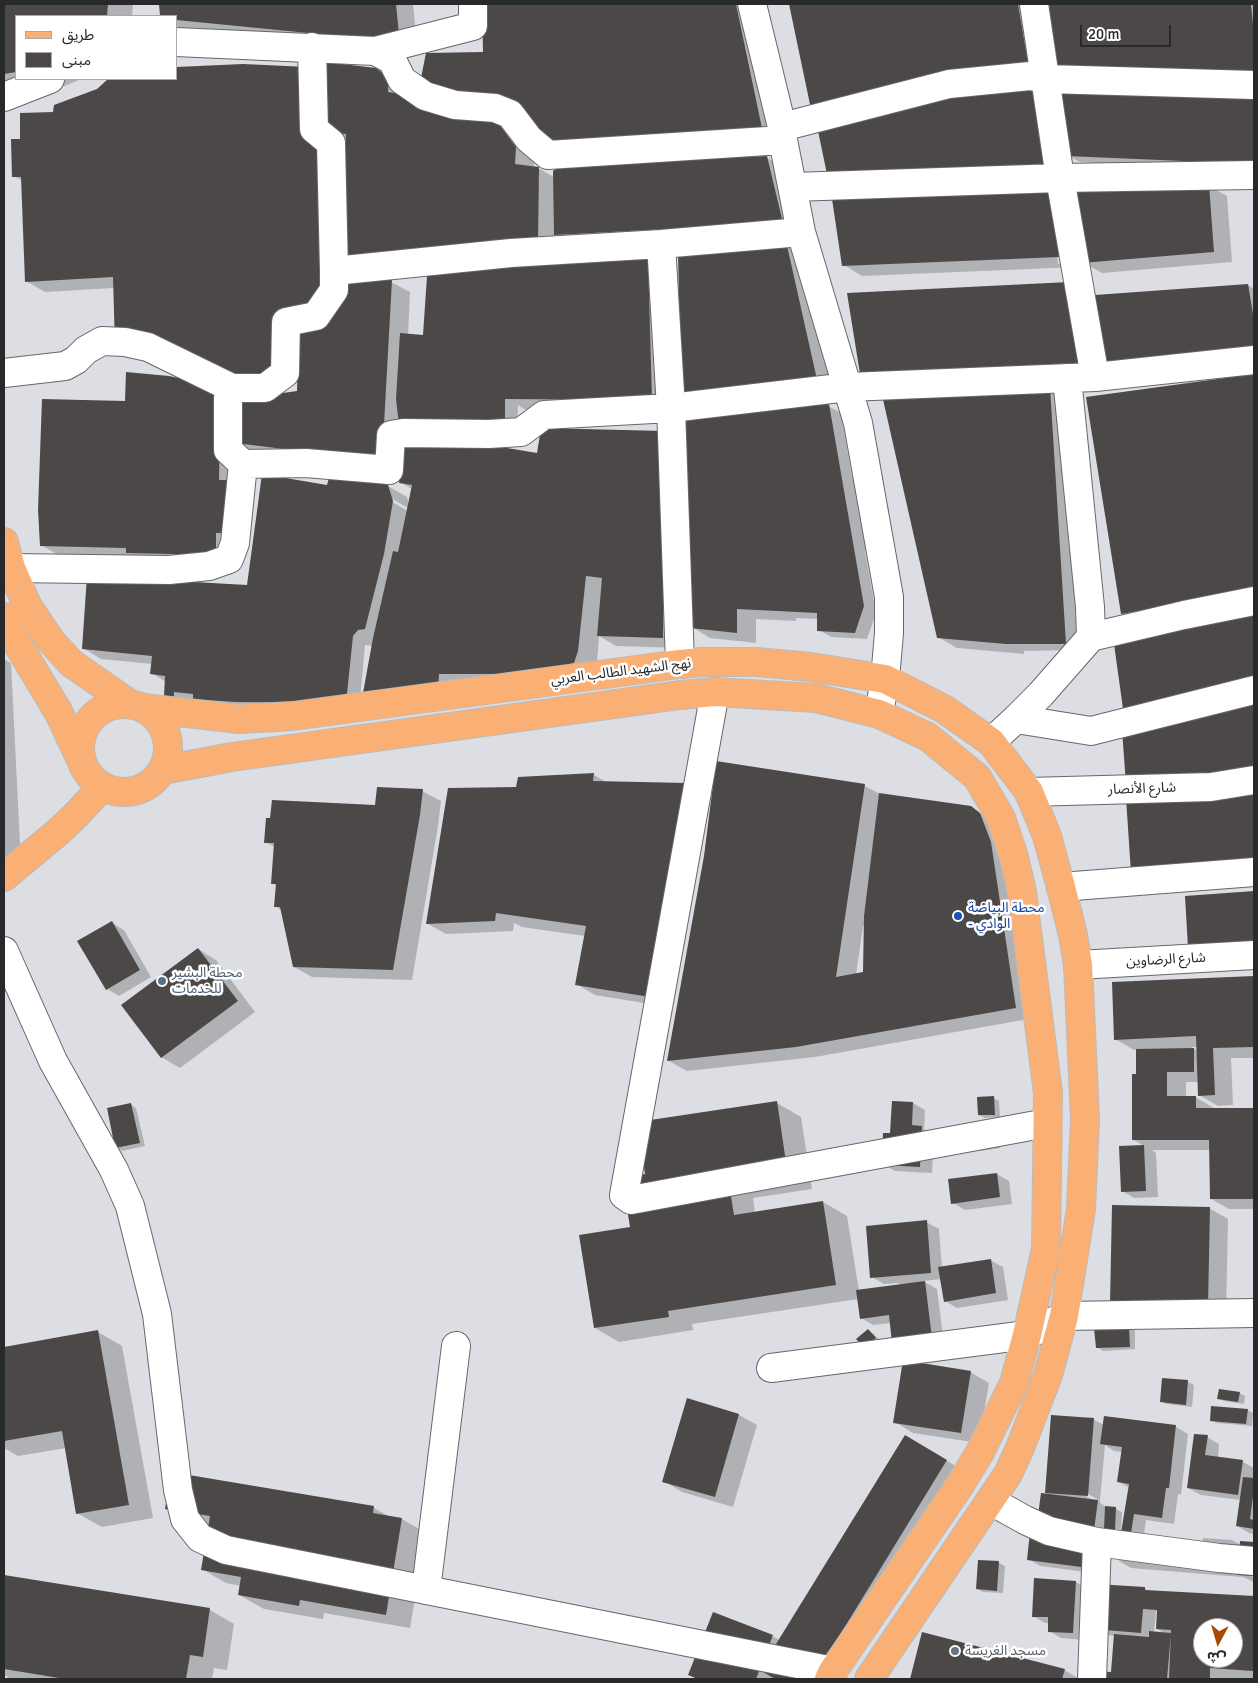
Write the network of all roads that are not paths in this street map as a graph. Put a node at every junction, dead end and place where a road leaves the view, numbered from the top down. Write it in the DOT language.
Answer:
graph roads {
  1 [pos="473,4"];
  2 [pos="752,4"];
  3 [pos="1034,4"];
  4 [pos="178,42"];
  5 [pos="312,47"];
  6 [pos="375,51"];
  7 [pos="1046,78"];
  8 [pos="47,80"];
  9 [pos="1254,85"];
  10 [pos="4,97"];
  11 [pos="782,133"];
  12 [pos="1254,175"];
  13 [pos="1060,178"];
  14 [pos="793,187"];
  15 [pos="801,232"];
  16 [pos="661,244"];
  17 [pos="334,271"];
  18 [pos="1254,360"];
  19 [pos="4,373"];
  20 [pos="1095,377"];
  21 [pos="1067,378"];
  22 [pos="848,387"];
  23 [pos="232,388"];
  24 [pos="671,408"];
  25 [pos="243,464"];
  26 [pos="7,555"];
  27 [pos="1254,601"];
  28 [pos="4,617"];
  29 [pos="1091,637"];
  30 [pos="680,664"];
  31 [pos="885,679"];
  32 [pos="1254,690"];
  33 [pos="714,692"];
  34 [pos="137,706"];
  35 [pos="879,714"];
  36 [pos="1016,719"];
  37 [pos="991,742"];
  38 [pos="81,761"];
  39 [pos="163,770"];
  40 [pos="1254,780"];
  41 [pos="102,787"];
  42 [pos="1029,792"];
  43 [pos="1254,872"];
  44 [pos="4,877"];
  45 [pos="1061,887"];
  46 [pos="4,950"];
  47 [pos="1254,955"];
  48 [pos="1078,965"];
  49 [pos="1047,1123"];
  50 [pos="1254,1313"];
  51 [pos="1064,1316"];
  52 [pos="1027,1335"];
  53 [pos="456,1346"];
  54 [pos="771,1368"];
  55 [pos="991,1501"];
  56 [pos="1098,1542"];
  57 [pos="1254,1561"];
  58 [pos="426,1590"];
  59 [pos="831,1675"];
  60 [pos="869,1679"];
  61 [pos="1092,1679"];
  1 -- 6 [label="street"];
  2 -- 11 [label="street"];
  3 -- 7 [label="street"];
  4 -- 5 [label="street"];
  5 -- 6 [label="street"];
  5 -- 17 [label="street"];
  6 -- 11 [label="street"];
  7 -- 9 [label="street"];
  7 -- 11 [label="street"];
  7 -- 13 [label="street"];
  8 -- 10 [label="street"];
  11 -- 14 [label="street"];
  12 -- 13 [label="street"];
  13 -- 14 [label="street"];
  13 -- 20 [label="street"];
  14 -- 15 [label="street"];
  15 -- 16 [label="street"];
  15 -- 22 [label="street"];
  16 -- 17 [label="street"];
  16 -- 24 [label="street"];
  17 -- 23 [label="street"];
  18 -- 20 [label="street"];
  19 -- 23 [label="street"];
  20 -- 21 [label="street"];
  21 -- 22 [label="street"];
  21 -- 29 [label="street"];
  22 -- 24 [label="street"];
  22 -- 31 [label="street"];
  23 -- 25 [label="street"];
  24 -- 25 [label="street"];
  24 -- 30 [label="street"];
  25 -- 26 [label="street"];
  26 -- 34 [label="main road, نهج الشهيد الطالب العربي"];
  27 -- 29 [label="street"];
  28 -- 38 [label="main road"];
  29 -- 36 [label="street"];
  30 -- 31 [label="main road, نهج الشهيد الطالب العربي"];
  30 -- 34 [label="main road, نهج الشهيد الطالب العربي"];
  31 -- 35 [label="street"];
  31 -- 37 [label="main road, نهج الشهيد الطالب العربي"];
  32 -- 36 [label="street"];
  33 -- 35 [label="main road"];
  33 -- 39 [label="main road"];
  33 -- 49 [label="street"];
  34 -- 38 [label="main road"];
  34 -- 39 [label="main road"];
  35 -- 49 [label="main road"];
  36 -- 37 [label="street"];
  37 -- 42 [label="main road, نهج الشهيد الطالب العربي"];
  38 -- 41 [label="main road"];
  39 -- 41 [label="main road"];
  40 -- 42 [label="street, شارع الأنصار"];
  41 -- 44 [label="main road"];
  42 -- 45 [label="main road, نهج الشهيد الطالب العربي"];
  43 -- 45 [label="street"];
  45 -- 48 [label="main road, نهج الشهيد الطالب العربي"];
  46 -- 58 [label="street"];
  47 -- 48 [label="street, شارع الرضاوين"];
  48 -- 51 [label="main road, نهج الشهيد الطالب العربي"];
  49 -- 52 [label="main road"];
  50 -- 51 [label="street"];
  51 -- 52 [label="street"];
  51 -- 55 [label="main road, نهج الشهيد الطالب العربي"];
  52 -- 54 [label="street"];
  52 -- 59 [label="main road"];
  53 -- 58 [label="street"];
  55 -- 56 [label="street"];
  55 -- 60 [label="main road, نهج الشهيد الطالب العربي"];
  56 -- 57 [label="street"];
  56 -- 61 [label="street"];
  58 -- 59 [label="street"];
}
